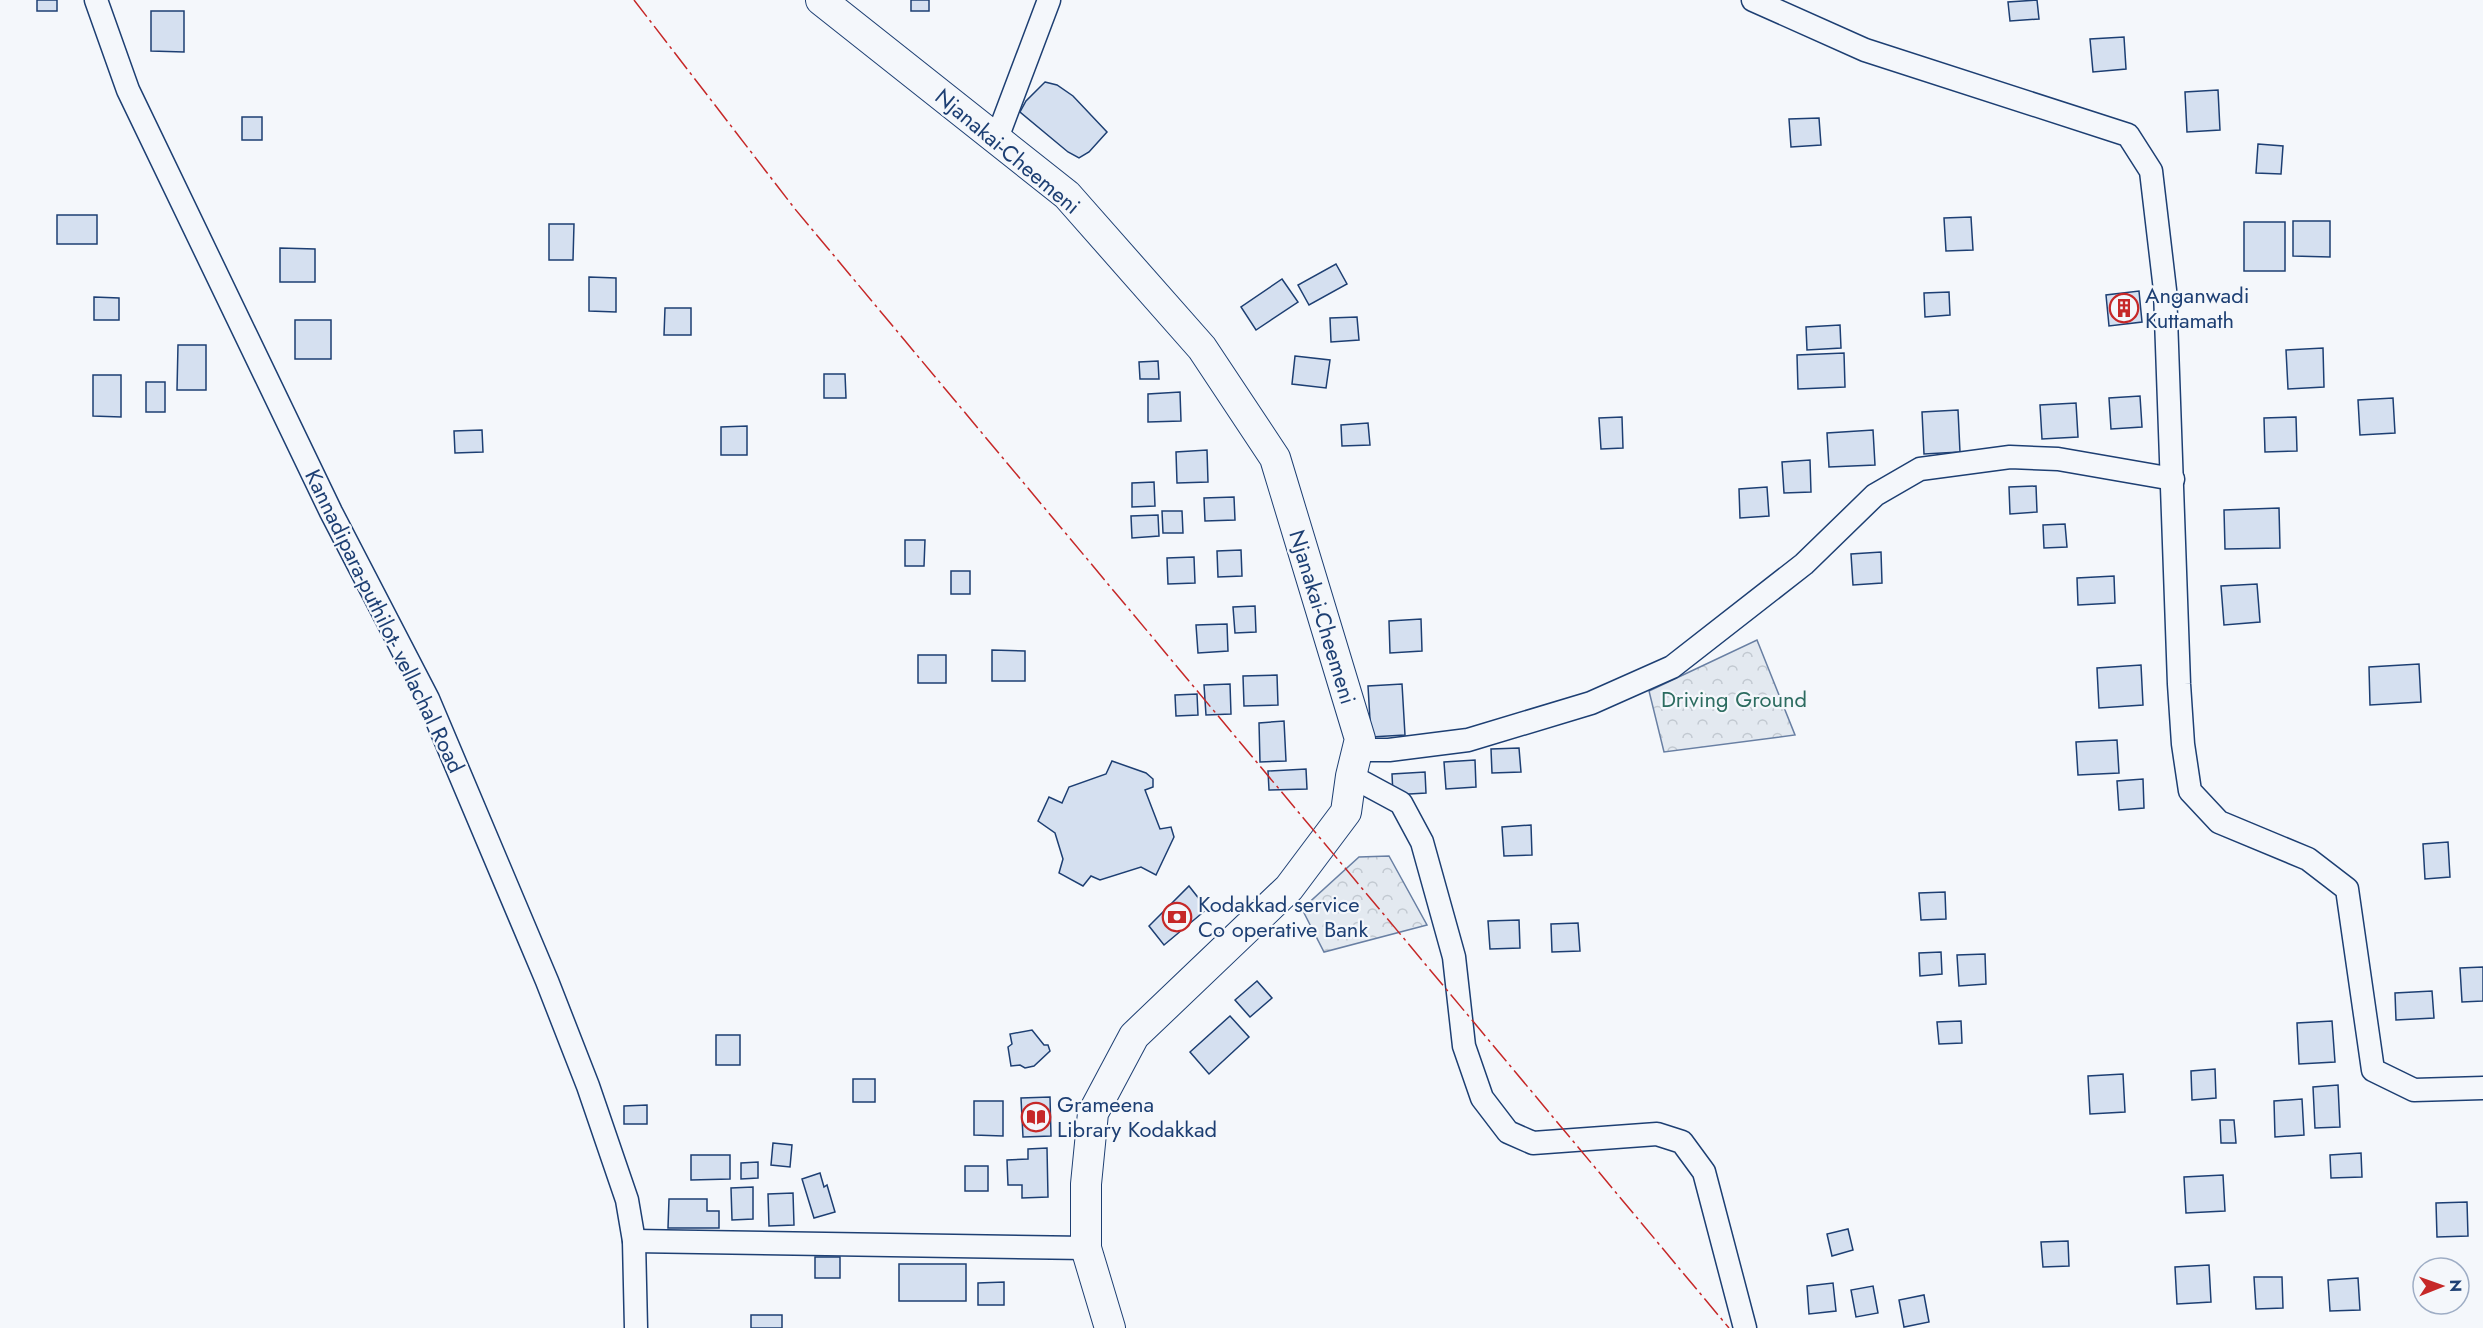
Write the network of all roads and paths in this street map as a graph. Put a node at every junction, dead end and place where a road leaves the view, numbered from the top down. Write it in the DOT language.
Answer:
graph roads {
  1 [pos="96,0"];
  2 [pos="821,0"];
  3 [pos="1049,0"];
  4 [pos="1753,0"];
  5 [pos="997,138"];
  6 [pos="2173,479"];
  7 [pos="1354,763"];
  8 [pos="2483,1088"];
  9 [pos="634,1241"];
  10 [pos="1086,1248"];
  11 [pos="636,1328"];
  12 [pos="1110,1328"];
  13 [pos="1745,1328"];
  1 -- 9 [label="street, Kannadipara-puthilot- vellachal Road"];
  2 -- 5 [label="main road, Njanakai-Cheemeni"];
  3 -- 5 [label="street"];
  4 -- 6 [label="street"];
  5 -- 7 [label="main road, Njanakai-Cheemeni"];
  6 -- 7 [label="street"];
  6 -- 8 [label="street"];
  7 -- 10 [label="main road, Njanakai-Cheemeni"];
  7 -- 13 [label="street"];
  9 -- 10 [label="street"];
  9 -- 11 [label="street, Kannadipara-puthilot- vellachal Road"];
  10 -- 12 [label="main road, Njanakai-Cheemeni"];
}
